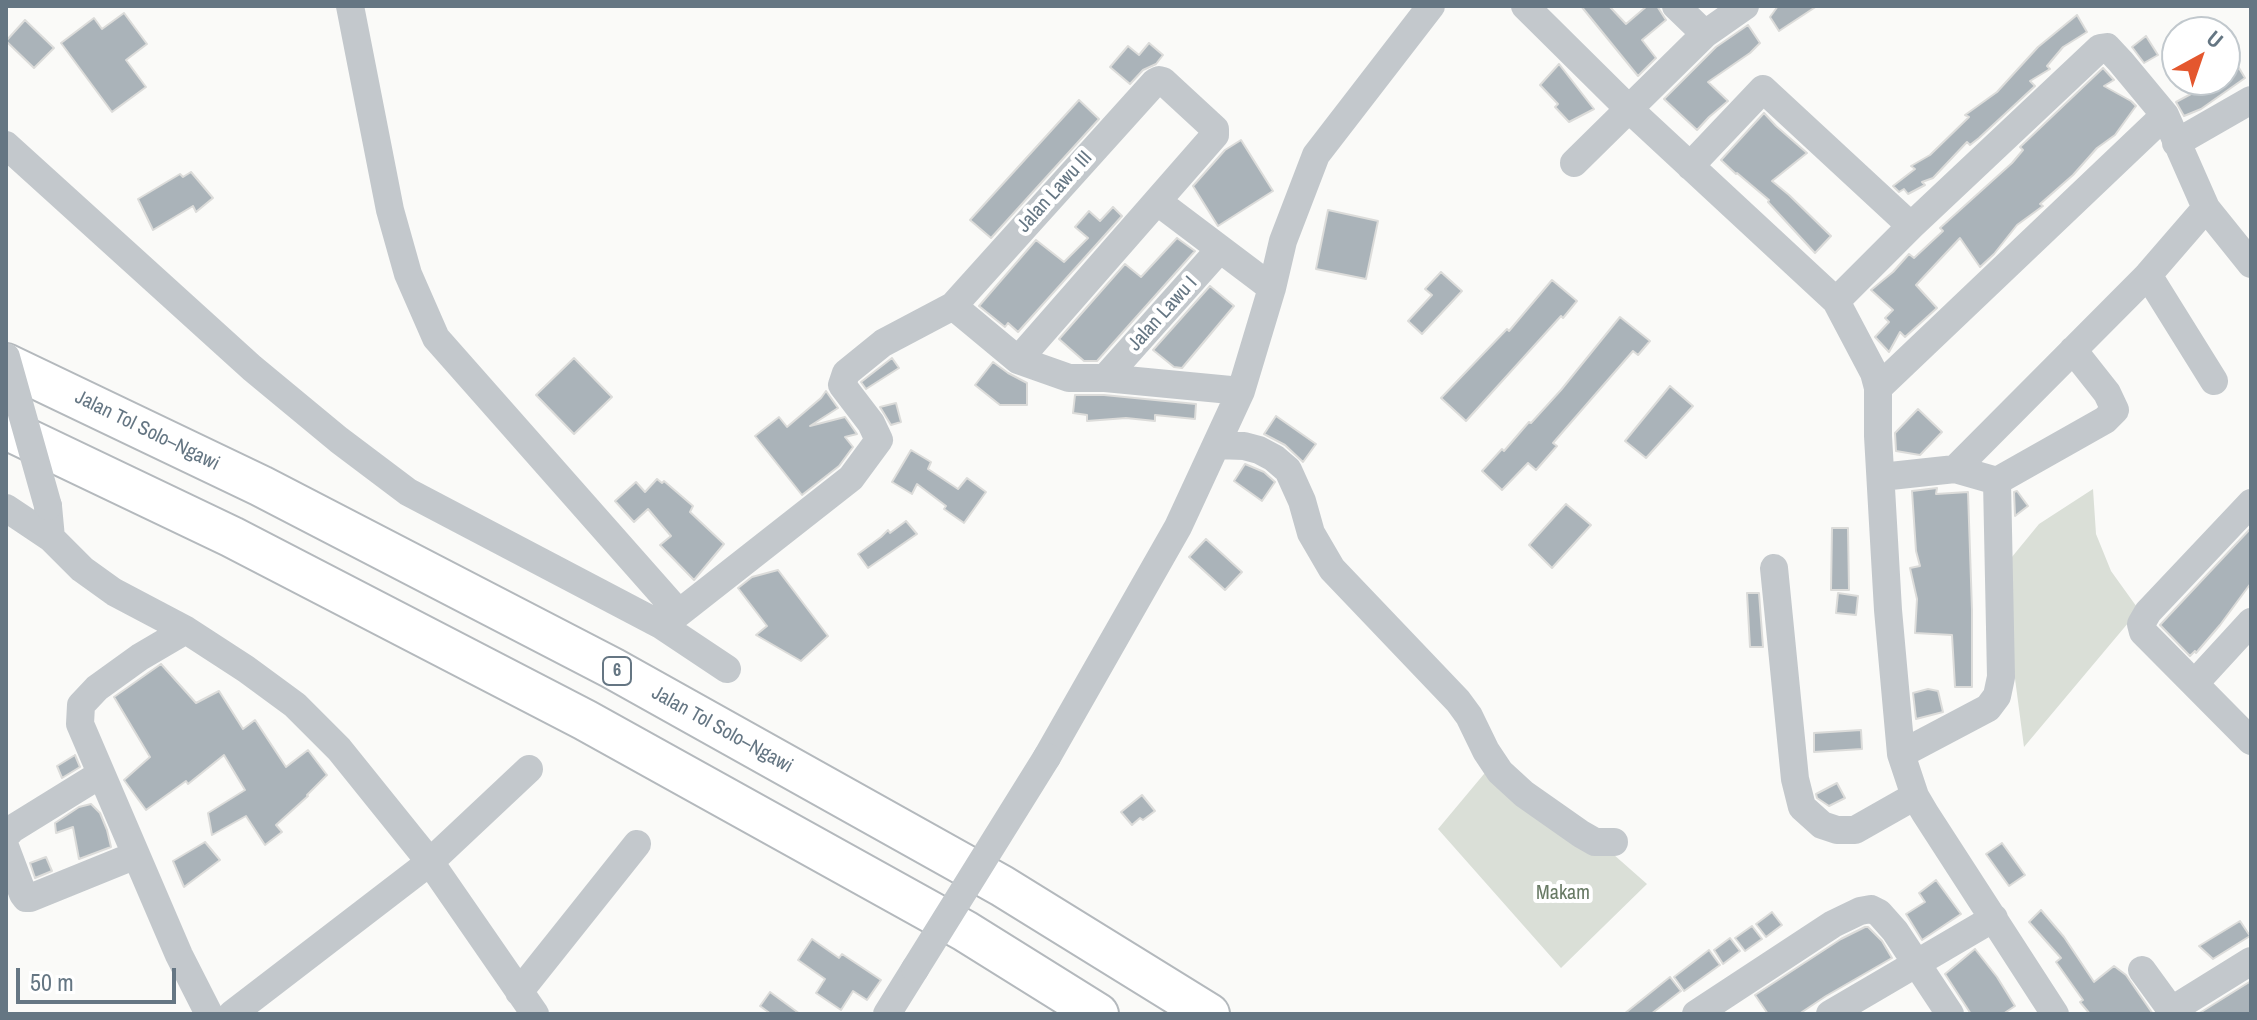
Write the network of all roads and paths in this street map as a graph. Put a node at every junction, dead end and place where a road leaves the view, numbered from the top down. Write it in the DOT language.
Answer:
graph roads {
  1 [pos="350,6"];
  2 [pos="1431,6"];
  3 [pos="1525,6"];
  4 [pos="1676,6"];
  5 [pos="1745,6"];
  6 [pos="1705,34"];
  7 [pos="2251,100"];
  8 [pos="1629,109"];
  9 [pos="2165,115"];
  10 [pos="2176,143"];
  11 [pos="6,145"];
  12 [pos="1574,163"];
  13 [pos="1690,166"];
  14 [pos="1158,202"];
  15 [pos="2206,208"];
  16 [pos="1911,226"];
  17 [pos="1220,249"];
  18 [pos="2251,264"];
  19 [pos="2148,275"];
  20 [pos="1272,288"];
  21 [pos="1836,301"];
  22 [pos="953,306"];
  23 [pos="2073,350"];
  24 [pos="6,357"];
  25 [pos="1018,360"];
  26 [pos="6,364"];
  27 [pos="1105,378"];
  28 [pos="2214,381"];
  29 [pos="1878,388"];
  30 [pos="1241,391"];
  31 [pos="6,429"];
  32 [pos="1216,445"];
  33 [pos="1955,469"];
  34 [pos="1881,477"];
  35 [pos="1997,481"];
  36 [pos="2251,503"];
  37 [pos="6,508"];
  38 [pos="51,538"];
  39 [pos="1774,568"];
  40 [pos="670,619"];
  41 [pos="2251,622"];
  42 [pos="186,630"];
  43 [pos="727,669"];
  44 [pos="2195,683"];
  45 [pos="2251,741"];
  46 [pos="1901,754"];
  47 [pos="529,769"];
  48 [pos="101,774"];
  49 [pos="1920,804"];
  50 [pos="6,836"];
  51 [pos="1614,842"];
  52 [pos="637,844"];
  53 [pos="6,849"];
  54 [pos="136,855"];
  55 [pos="430,862"];
  56 [pos="1994,918"];
  57 [pos="2251,961"];
  58 [pos="1916,963"];
  59 [pos="2142,970"];
  60 [pos="527,1003"];
  61 [pos="2173,1012"];
  62 [pos="209,1014"];
  63 [pos="232,1014"];
  64 [pos="887,1014"];
  65 [pos="1098,1014"];
  66 [pos="1209,1014"];
  67 [pos="1696,1014"];
  68 [pos="1830,1014"];
  69 [pos="1950,1014"];
  70 [pos="2055,1014"];
  1 -- 40 [label="street"];
  2 -- 20 [label="street"];
  3 -- 8 [label="street"];
  4 -- 6 [label="street"];
  5 -- 6 [label="street"];
  6 -- 8 [label="street"];
  7 -- 10 [label="street"];
  8 -- 12 [label="street"];
  8 -- 13 [label="street"];
  9 -- 10 [label="street"];
  9 -- 16 [label="street"];
  9 -- 29 [label="street"];
  10 -- 15 [label="street"];
  11 -- 40 [label="street"];
  13 -- 16 [label="street"];
  13 -- 21 [label="street"];
  14 -- 17 [label="street"];
  14 -- 22 [label="street, Jalan Lawu III"];
  14 -- 25 [label="street"];
  15 -- 18 [label="street"];
  15 -- 19 [label="street"];
  16 -- 21 [label="street"];
  17 -- 20 [label="street"];
  17 -- 27 [label="street, Jalan Lawu I"];
  19 -- 23 [label="street"];
  19 -- 28 [label="street"];
  20 -- 30 [label="street"];
  21 -- 29 [label="street"];
  22 -- 25 [label="street"];
  22 -- 40 [label="street, Jalan Lawu III"];
  23 -- 33 [label="street"];
  23 -- 35 [label="street"];
  24 -- 38 [label="street, bridge"];
  25 -- 27 [label="street"];
  26 -- 66 [label="highway, Jalan Tol Solo–Ngawi / 6"];
  27 -- 30 [label="street"];
  29 -- 34 [label="street"];
  30 -- 32 [label="street"];
  31 -- 65 [label="highway"];
  32 -- 51 [label="street"];
  32 -- 64 [label="street, bridge"];
  33 -- 34 [label="street"];
  33 -- 35 [label="street"];
  34 -- 46 [label="street"];
  35 -- 46 [label="street"];
  36 -- 44 [label="street"];
  37 -- 38 [label="street"];
  38 -- 42 [label="street"];
  39 -- 49 [label="street"];
  40 -- 43 [label="street"];
  41 -- 44 [label="street"];
  42 -- 48 [label="street"];
  42 -- 55 [label="street"];
  44 -- 45 [label="street"];
  46 -- 49 [label="street"];
  47 -- 55 [label="street"];
  48 -- 50 [label="street"];
  48 -- 54 [label="street"];
  49 -- 56 [label="street"];
  52 -- 60 [label="street"];
  53 -- 54 [label="street"];
  54 -- 62 [label="street"];
  55 -- 60 [label="street"];
  55 -- 63 [label="street"];
  56 -- 58 [label="street"];
  56 -- 70 [label="street"];
  57 -- 61 [label="street"];
  58 -- 67 [label="street"];
  58 -- 68 [label="street"];
  58 -- 69 [label="street"];
  59 -- 61 [label="street"];
}
